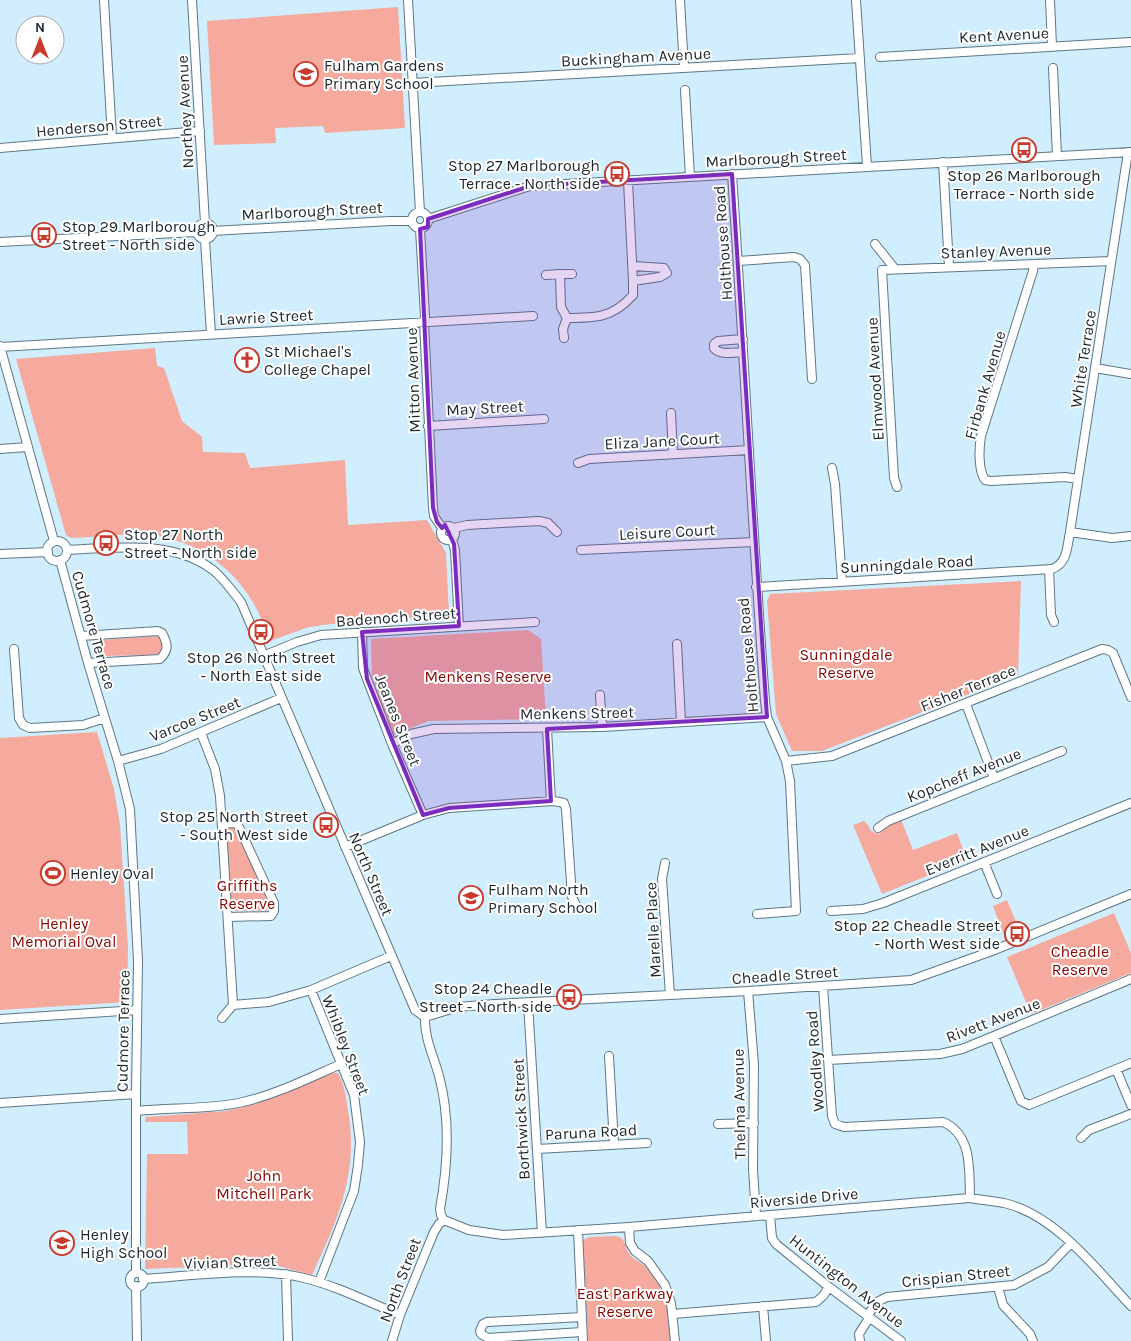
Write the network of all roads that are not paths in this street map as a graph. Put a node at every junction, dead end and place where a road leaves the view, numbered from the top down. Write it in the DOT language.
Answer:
graph roads {
  1 [pos="104,0"];
  2 [pos="192,0"];
  3 [pos="408,0"];
  4 [pos="680,0"];
  5 [pos="856,0"];
  6 [pos="1050,0"];
  7 [pos="1131,42"];
  8 [pos="1052,46"];
  9 [pos="880,56"];
  10 [pos="860,58"];
  11 [pos="684,68"];
  12 [pos="1053,68"];
  13 [pos="413,83"];
  14 [pos="685,90"];
  15 [pos="200,131"];
  16 [pos="112,138"];
  17 [pos="0,148"];
  18 [pos="1130,152"];
  19 [pos="1057,156"];
  20 [pos="943,162"];
  21 [pos="867,166"];
  22 [pos="732,174"];
  23 [pos="690,177"];
  24 [pos="628,181"];
  25 [pos="420,212"];
  26 [pos="428,219"];
  27 [pos="412,221"];
  28 [pos="205,223"];
  29 [pos="420,229"];
  30 [pos="214,230"];
  31 [pos="197,232"];
  32 [pos="205,240"];
  33 [pos="0,242"];
  34 [pos="875,244"];
  35 [pos="738,261"];
  36 [pos="1111,261"];
  37 [pos="1034,265"];
  38 [pos="633,266"];
  39 [pos="948,266"];
  40 [pos="896,269"];
  41 [pos="882,270"];
  42 [pos="546,274"];
  43 [pos="560,274"];
  44 [pos="572,274"];
  45 [pos="633,281"];
  46 [pos="533,316"];
  47 [pos="567,318"];
  48 [pos="424,322"];
  49 [pos="211,334"];
  50 [pos="564,338"];
  51 [pos="743,339"];
  52 [pos="0,347"];
  53 [pos="743,352"];
  54 [pos="1095,368"];
  55 [pos="1131,374"];
  56 [pos="812,379"];
  57 [pos="671,413"];
  58 [pos="544,419"];
  59 [pos="428,426"];
  60 [pos="28,447"];
  61 [pos="0,449"];
  62 [pos="749,450"];
  63 [pos="673,454"];
  64 [pos="578,463"];
  65 [pos="832,468"];
  66 [pos="1078,479"];
  67 [pos="897,487"];
  68 [pos="442,528"];
  69 [pos="454,528"];
  70 [pos="557,532"];
  71 [pos="1070,532"];
  72 [pos="1131,536"];
  73 [pos="452,539"];
  74 [pos="54,542"];
  75 [pos="754,542"];
  76 [pos="67,550"];
  77 [pos="581,550"];
  78 [pos="48,552"];
  79 [pos="0,554"];
  80 [pos="60,560"];
  81 [pos="1058,567"];
  82 [pos="1049,569"];
  83 [pos="842,581"];
  84 [pos="756,586"];
  85 [pos="535,622"];
  86 [pos="1054,622"];
  87 [pos="459,626"];
  88 [pos="362,632"];
  89 [pos="81,636"];
  90 [pos="677,644"];
  91 [pos="14,649"];
  92 [pos="263,656"];
  93 [pos="88,663"];
  94 [pos="600,695"];
  95 [pos="1131,697"];
  96 [pos="281,698"];
  97 [pos="966,704"];
  98 [pos="767,717"];
  99 [pos="105,718"];
  100 [pos="681,722"];
  101 [pos="602,727"];
  102 [pos="547,729"];
  103 [pos="201,733"];
  104 [pos="392,744"];
  105 [pos="1062,751"];
  106 [pos="118,761"];
  107 [pos="786,761"];
  108 [pos="994,778"];
  109 [pos="551,801"];
  110 [pos="1131,803"];
  111 [pos="424,814"];
  112 [pos="222,824"];
  113 [pos="878,828"];
  114 [pos="345,847"];
  115 [pos="984,862"];
  116 [pos="665,863"];
  117 [pos="997,894"];
  118 [pos="1131,894"];
  119 [pos="576,905"];
  120 [pos="831,910"];
  121 [pos="757,914"];
  122 [pos="228,917"];
  123 [pos="391,956"];
  124 [pos="1131,980"];
  125 [pos="824,986"];
  126 [pos="311,990"];
  127 [pos="748,991"];
  128 [pos="670,995"];
  129 [pos="528,1003"];
  130 [pos="233,1005"];
  131 [pos="137,1010"];
  132 [pos="425,1017"];
  133 [pos="222,1018"];
  134 [pos="0,1019"];
  135 [pos="994,1036"];
  136 [pos="609,1056"];
  137 [pos="828,1060"];
  138 [pos="1131,1063"];
  139 [pos="341,1064"];
  140 [pos="1116,1069"];
  141 [pos="136,1094"];
  142 [pos="0,1103"];
  143 [pos="1131,1105"];
  144 [pos="136,1111"];
  145 [pos="1131,1114"];
  146 [pos="754,1123"];
  147 [pos="718,1124"];
  148 [pos="1081,1138"];
  149 [pos="647,1143"];
  150 [pos="614,1144"];
  151 [pos="537,1149"];
  152 [pos="970,1198"];
  153 [pos="770,1215"];
  154 [pos="756,1216"];
  155 [pos="444,1220"];
  156 [pos="629,1227"];
  157 [pos="578,1230"];
  158 [pos="542,1233"];
  159 [pos="1071,1243"];
  160 [pos="136,1273"];
  161 [pos="286,1274"];
  162 [pos="144,1279"];
  163 [pos="319,1282"];
  164 [pos="136,1286"];
  165 [pos="998,1287"];
  166 [pos="829,1288"];
  167 [pos="763,1306"];
  168 [pos="1131,1306"];
  169 [pos="673,1314"];
  170 [pos="400,1315"];
  171 [pos="582,1317"];
  172 [pos="868,1317"];
  173 [pos="582,1332"];
  174 [pos="137,1341"];
  175 [pos="288,1341"];
  176 [pos="392,1341"];
  177 [pos="583,1341"];
  178 [pos="675,1341"];
  179 [pos="766,1341"];
  180 [pos="860,1341"];
  181 [pos="901,1341"];
  182 [pos="1033,1341"];
  1 -- 16 [label="street"];
  2 -- 15 [label="street, Northey Avenue"];
  3 -- 13 [label="street"];
  4 -- 11 [label="street"];
  5 -- 10 [label="street"];
  6 -- 8 [label="street"];
  7 -- 8 [label="street, Kent Avenue"];
  8 -- 9 [label="street, Kent Avenue"];
  10 -- 11 [label="street, Buckingham Avenue"];
  10 -- 21 [label="street"];
  11 -- 13 [label="street, Buckingham Avenue"];
  12 -- 19 [label="street"];
  13 -- 25 [label="street"];
  14 -- 23 [label="street"];
  15 -- 16 [label="street, Henderson Street"];
  15 -- 28 [label="street, Northey Avenue"];
  16 -- 17 [label="street, Henderson Street"];
  18 -- 19 [label="street, Marlborough Street"];
  18 -- 36 [label="street, White Terrace"];
  19 -- 20 [label="street, Marlborough Street"];
  20 -- 21 [label="street, Marlborough Street"];
  20 -- 39 [label="street"];
  21 -- 22 [label="street, Marlborough Street"];
  22 -- 23 [label="street, Marlborough Street"];
  22 -- 35 [label="street, Holthouse Road"];
  23 -- 24 [label="street, Marlborough Street"];
  24 -- 26 [label="street, Marlborough Street"];
  24 -- 38 [label="street"];
  25 -- 26 [label="street"];
  25 -- 27 [label="street"];
  26 -- 29 [label="street"];
  27 -- 29 [label="street"];
  27 -- 30 [label="street, Marlborough Street"];
  28 -- 30 [label="street"];
  28 -- 31 [label="street"];
  29 -- 48 [label="street, Mitton Avenue"];
  30 -- 32 [label="street"];
  31 -- 32 [label="street"];
  31 -- 33 [label="street"];
  32 -- 49 [label="street"];
  34 -- 40 [label="street"];
  35 -- 51 [label="street, Holthouse Road"];
  35 -- 56 [label="street"];
  36 -- 37 [label="street, Stanley Avenue"];
  36 -- 54 [label="street, White Terrace"];
  37 -- 39 [label="street, Stanley Avenue"];
  37 -- 66 [label="street, Firbank Avenue"];
  38 -- 45 [label="street"];
  38 -- 45 [label="street"];
  39 -- 40 [label="street, Stanley Avenue"];
  40 -- 41 [label="street, Stanley Avenue"];
  41 -- 67 [label="street, Elmwood Avenue"];
  42 -- 43 [label="street"];
  43 -- 44 [label="street"];
  43 -- 47 [label="street"];
  45 -- 47 [label="street"];
  46 -- 48 [label="street, Lawrie Street"];
  47 -- 50 [label="street"];
  48 -- 49 [label="street, Lawrie Street"];
  48 -- 59 [label="street, Mitton Avenue"];
  49 -- 52 [label="street, Lawrie Street"];
  51 -- 53 [label="street, Holthouse Road"];
  51 -- 53 [label="street"];
  52 -- 60 [label="street"];
  53 -- 62 [label="street, Holthouse Road"];
  54 -- 55 [label="street"];
  54 -- 66 [label="street, White Terrace"];
  57 -- 63 [label="street"];
  58 -- 59 [label="street, May Street"];
  59 -- 68 [label="street, Mitton Avenue"];
  60 -- 61 [label="street"];
  60 -- 74 [label="street"];
  62 -- 63 [label="street, Eliza Jane Court"];
  62 -- 75 [label="street, Holthouse Road"];
  63 -- 64 [label="street, Eliza Jane Court"];
  65 -- 83 [label="street"];
  66 -- 71 [label="street, White Terrace"];
  68 -- 69 [label="street"];
  68 -- 73 [label="street"];
  69 -- 70 [label="street"];
  69 -- 73 [label="street"];
  71 -- 72 [label="street"];
  71 -- 81 [label="street, White Terrace"];
  73 -- 87 [label="street"];
  74 -- 76 [label="street"];
  74 -- 78 [label="street"];
  75 -- 77 [label="street, Leisure Court"];
  75 -- 84 [label="street, Holthouse Road"];
  76 -- 80 [label="street"];
  76 -- 92 [label="street, North Street"];
  78 -- 79 [label="street"];
  78 -- 80 [label="street"];
  80 -- 89 [label="street, Cudmore Terrace"];
  81 -- 82 [label="street, Sunningdale Road"];
  82 -- 83 [label="street, Sunningdale Road"];
  82 -- 86 [label="street"];
  83 -- 84 [label="street, Sunningdale Road"];
  84 -- 98 [label="street, Holthouse Road"];
  85 -- 87 [label="street, Badenoch Street"];
  87 -- 88 [label="street, Badenoch Street"];
  88 -- 92 [label="street, Badenoch Street"];
  88 -- 104 [label="street, Jeanes Street"];
  89 -- 93 [label="street, Cudmore Terrace"];
  89 -- 93 [label="street"];
  90 -- 100 [label="street"];
  91 -- 99 [label="street"];
  92 -- 96 [label="street, North Street"];
  93 -- 99 [label="street, Cudmore Terrace"];
  94 -- 101 [label="street"];
  95 -- 97 [label="street, Fisher Terrace"];
  96 -- 103 [label="street, Varcoe Street"];
  96 -- 114 [label="street, North Street"];
  97 -- 107 [label="street, Fisher Terrace"];
  97 -- 108 [label="street"];
  98 -- 100 [label="street, Menkens Street"];
  98 -- 107 [label="street, Holthouse Road"];
  99 -- 106 [label="street, Cudmore Terrace"];
  100 -- 101 [label="street, Menkens Street"];
  101 -- 102 [label="street, Menkens Street"];
  102 -- 104 [label="street, Menkens Street"];
  102 -- 109 [label="street"];
  103 -- 106 [label="street, Varcoe Street"];
  103 -- 112 [label="street"];
  104 -- 111 [label="street, Jeanes Street"];
  105 -- 108 [label="street, Kopcheff Avenue"];
  106 -- 131 [label="street, Cudmore Terrace"];
  107 -- 121 [label="street, Holthouse Road"];
  108 -- 113 [label="street, Kopcheff Avenue"];
  109 -- 111 [label="street"];
  109 -- 119 [label="street"];
  110 -- 115 [label="street, Everritt Avenue"];
  111 -- 114 [label="street"];
  112 -- 122 [label="street"];
  112 -- 122 [label="street"];
  114 -- 123 [label="street, North Street"];
  115 -- 117 [label="street"];
  115 -- 120 [label="street, Everritt Avenue"];
  116 -- 128 [label="street, Marelle Place"];
  118 -- 125 [label="street, Cheadle Street"];
  122 -- 130 [label="street"];
  123 -- 126 [label="street"];
  123 -- 132 [label="street, North Street"];
  124 -- 135 [label="street, Rivett Avenue"];
  125 -- 127 [label="street, Cheadle Street"];
  125 -- 137 [label="street, Woodley Road"];
  126 -- 130 [label="street"];
  126 -- 139 [label="street, Whibley Street"];
  127 -- 128 [label="street, Cheadle Street"];
  127 -- 146 [label="street, Thelma Avenue"];
  128 -- 129 [label="street, Cheadle Street"];
  129 -- 132 [label="street, Cheadle Street"];
  129 -- 151 [label="street, Borthwick Street"];
  130 -- 133 [label="street"];
  131 -- 134 [label="street"];
  131 -- 141 [label="street, Cudmore Terrace"];
  132 -- 155 [label="street, North Street"];
  135 -- 137 [label="street, Rivett Avenue"];
  135 -- 140 [label="street"];
  136 -- 150 [label="street"];
  137 -- 152 [label="street, Woodley Road"];
  138 -- 140 [label="street"];
  139 -- 144 [label="street"];
  139 -- 163 [label="street, Whibley Street"];
  140 -- 143 [label="street"];
  141 -- 142 [label="street"];
  141 -- 144 [label="street, Cudmore Terrace"];
  144 -- 160 [label="street, Cudmore Terrace"];
  145 -- 148 [label="street"];
  146 -- 147 [label="street"];
  146 -- 154 [label="street, Thelma Avenue"];
  149 -- 150 [label="street, Paruna Road"];
  150 -- 151 [label="street, Paruna Road"];
  151 -- 158 [label="street, Borthwick Street"];
  152 -- 153 [label="street, Riverside Drive"];
  152 -- 159 [label="street, Riverside Drive"];
  153 -- 154 [label="street, Riverside Drive"];
  153 -- 166 [label="street, Huntington Avenue"];
  154 -- 156 [label="street, Riverside Drive"];
  155 -- 158 [label="street, Riverside Drive"];
  155 -- 170 [label="street, North Street"];
  156 -- 157 [label="street, Riverside Drive"];
  156 -- 169 [label="street"];
  157 -- 158 [label="street, Riverside Drive"];
  157 -- 171 [label="street"];
  159 -- 165 [label="street, Crispian Street"];
  159 -- 168 [label="street, Riverside Drive"];
  160 -- 162 [label="street"];
  160 -- 164 [label="street"];
  161 -- 162 [label="street, Vivian Street"];
  161 -- 163 [label="street, Vivian Street"];
  161 -- 175 [label="street"];
  162 -- 164 [label="street"];
  163 -- 170 [label="street, Vivian Street"];
  164 -- 174 [label="street"];
  165 -- 172 [label="street, Crispian Street"];
  165 -- 182 [label="street"];
  166 -- 167 [label="street"];
  166 -- 172 [label="street, Huntington Avenue"];
  167 -- 169 [label="street"];
  167 -- 179 [label="street"];
  169 -- 178 [label="street"];
  170 -- 176 [label="street, North Street"];
  171 -- 173 [label="street"];
  171 -- 173 [label="street"];
  172 -- 180 [label="street"];
  172 -- 181 [label="street, Huntington Avenue"];
  173 -- 177 [label="street"];
}
